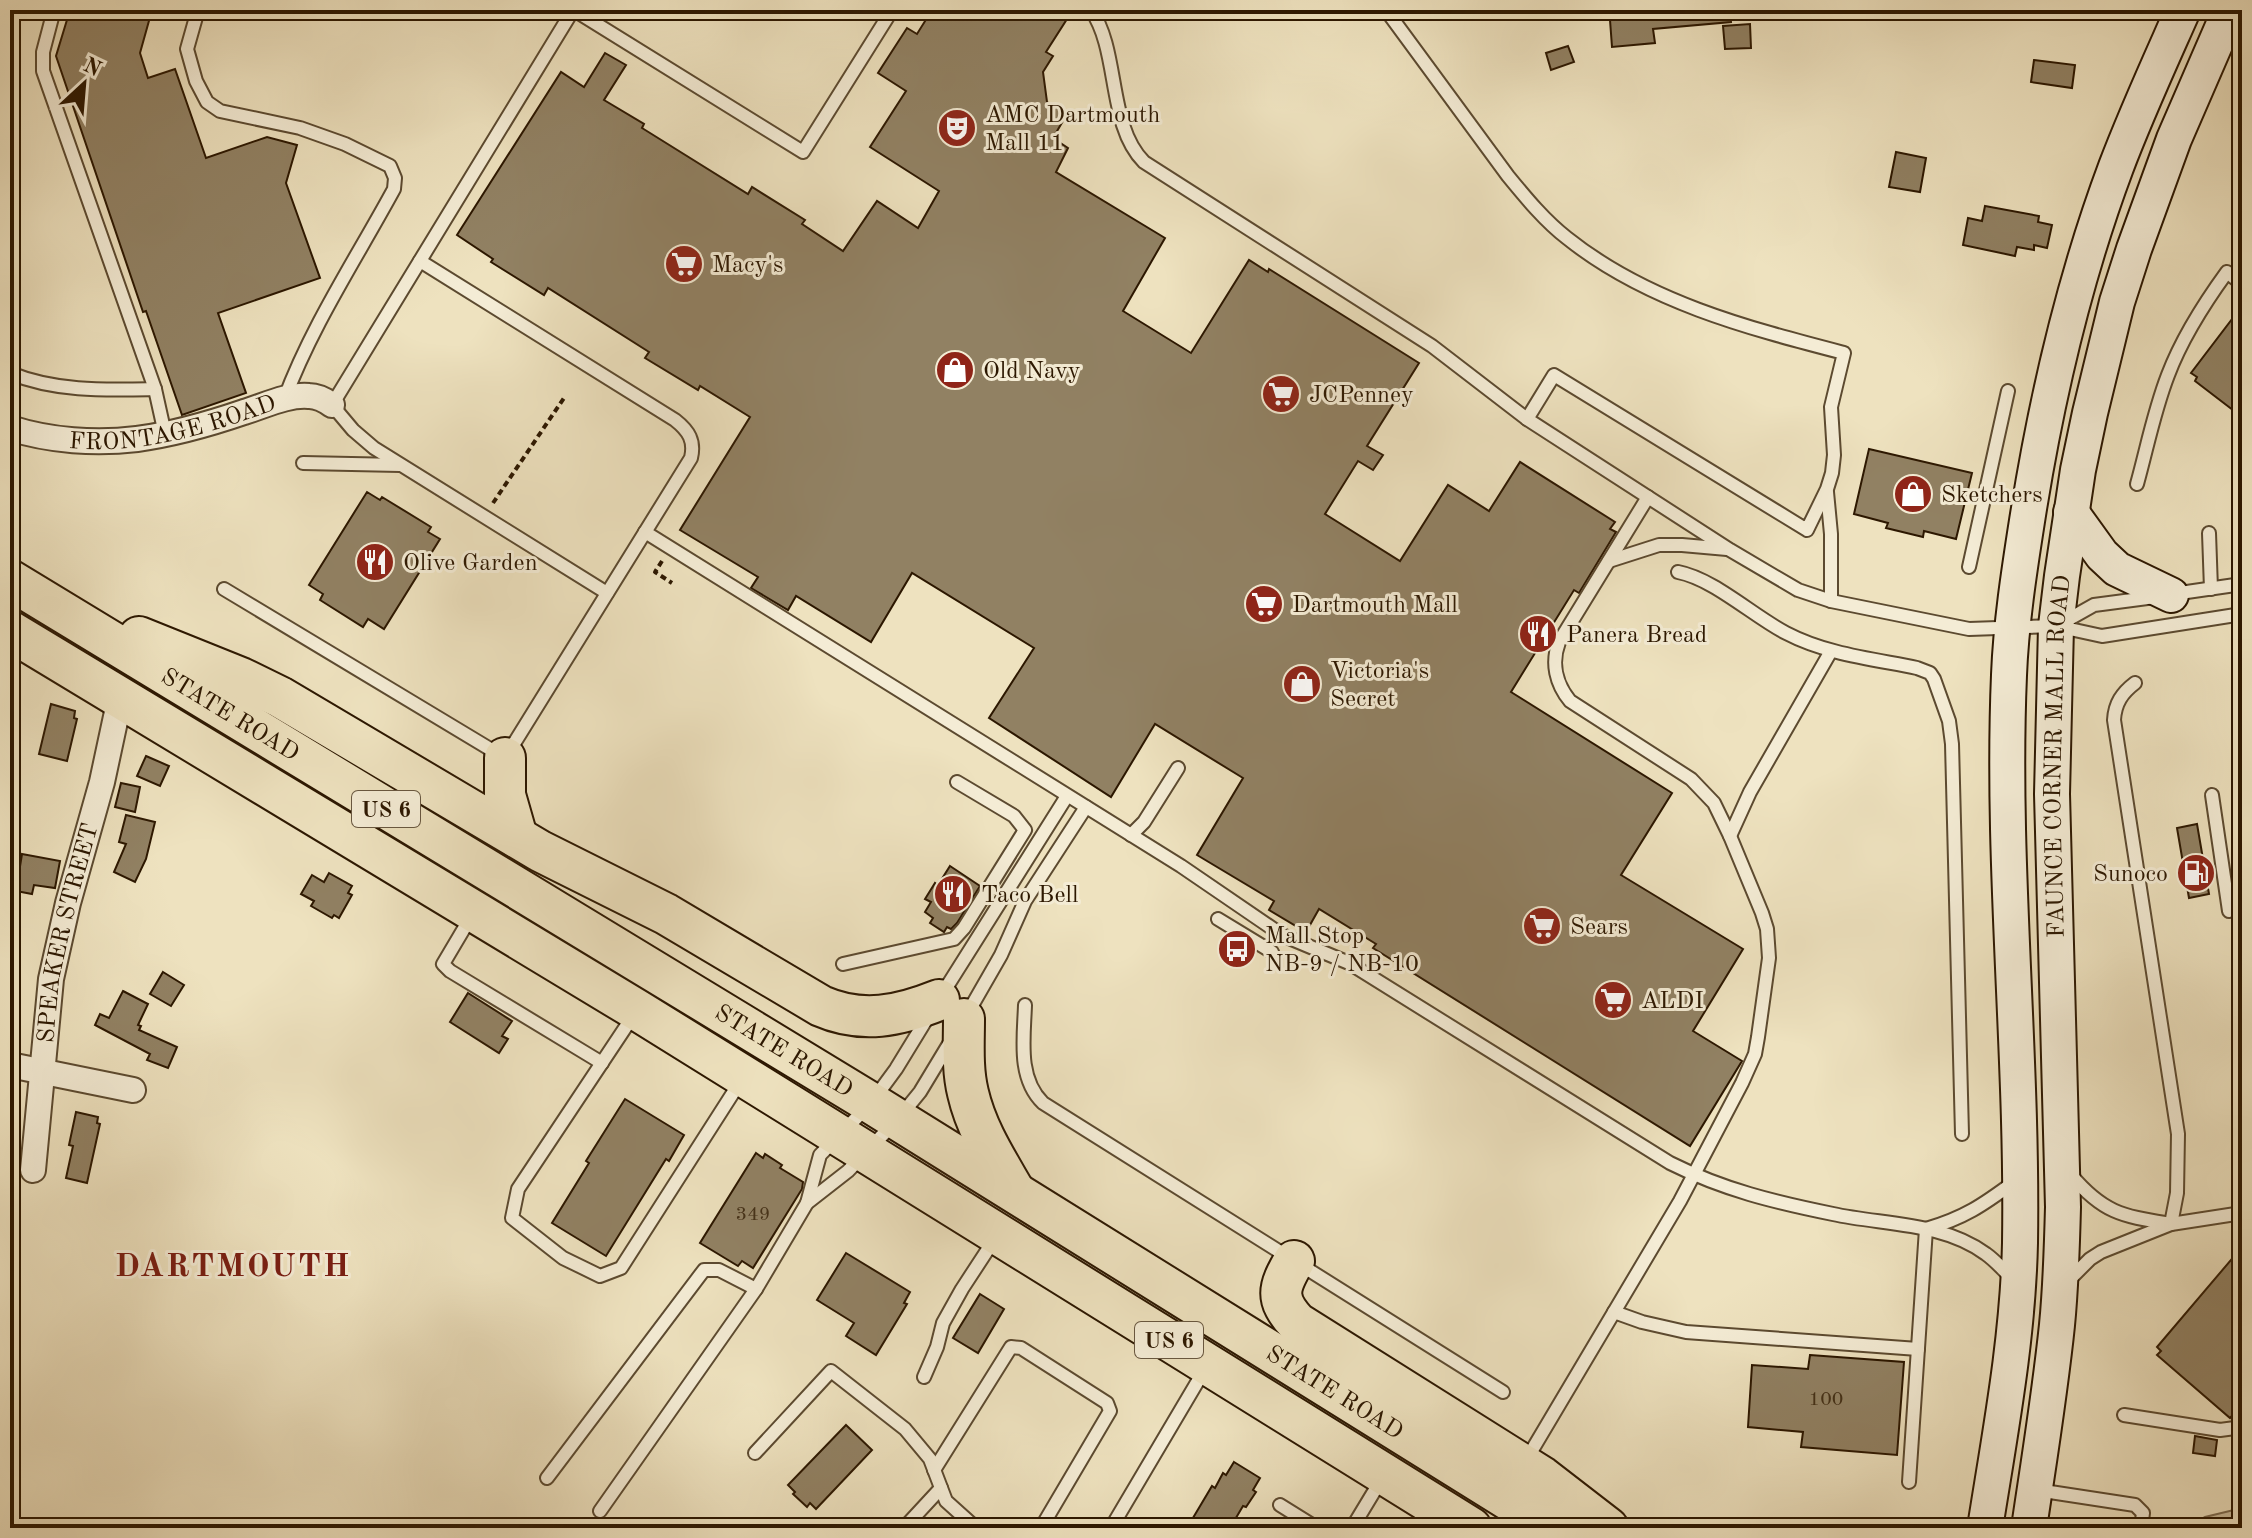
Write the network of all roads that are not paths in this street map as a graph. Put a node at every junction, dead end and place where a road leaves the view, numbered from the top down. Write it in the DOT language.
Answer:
graph roads {
  1 [pos="54,10"];
  2 [pos="198,10"];
  3 [pos="573,10"];
  4 [pos="892,10"];
  5 [pos="1091,10"];
  6 [pos="1386,10"];
  7 [pos="2183,10"];
  8 [pos="2230,10"];
  9 [pos="2242,25"];
  10 [pos="2214,46"];
  11 [pos="420,261"];
  12 [pos="2242,284"];
  13 [pos="10,373"];
  14 [pos="155,389"];
  15 [pos="2008,391"];
  16 [pos="284,400"];
  17 [pos="332,405"];
  18 [pos="1527,419"];
  19 [pos="10,428"];
  20 [pos="165,434"];
  21 [pos="303,463"];
  22 [pos="403,465"];
  23 [pos="2137,484"];
  24 [pos="1827,489"];
  25 [pos="1648,497"];
  26 [pos="2071,512"];
  27 [pos="645,532"];
  28 [pos="2209,533"];
  29 [pos="1730,550"];
  30 [pos="1609,561"];
  31 [pos="1969,567"];
  32 [pos="1678,572"];
  33 [pos="2242,584"];
  34 [pos="23,588"];
  35 [pos="224,589"];
  36 [pos="2211,589"];
  37 [pos="607,593"];
  38 [pos="2171,595"];
  39 [pos="1831,601"];
  40 [pos="2242,614"];
  41 [pos="2056,626"];
  42 [pos="2013,627"];
  43 [pos="10,631"];
  44 [pos="1831,651"];
  45 [pos="2135,683"];
  46 [pos="120,698"];
  47 [pos="505,758"];
  48 [pos="1178,768"];
  49 [pos="957,782"];
  50 [pos="440,791"];
  51 [pos="2212,795"];
  52 [pos="1067,796"];
  53 [pos="1086,807"];
  54 [pos="1131,835"];
  55 [pos="1730,836"];
  56 [pos="517,837"];
  57 [pos="597,880"];
  58 [pos="474,911"];
  59 [pos="2229,911"];
  60 [pos="1218,919"];
  61 [pos="1272,952"];
  62 [pos="843,964"];
  63 [pos="1025,1005"];
  64 [pos="951,1009"];
  65 [pos="637,1010"];
  66 [pos="763,1037"];
  67 [pos="602,1063"];
  68 [pos="10,1065"];
  69 [pos="42,1071"];
  70 [pos="743,1076"];
  71 [pos="133,1090"];
  72 [pos="884,1111"];
  73 [pos="1962,1134"];
  74 [pos="854,1144"];
  75 [pos="2062,1165"];
  76 [pos="33,1170"];
  77 [pos="1694,1175"];
  78 [pos="2020,1177"];
  79 [pos="1015,1192"];
  80 [pos="807,1203"];
  81 [pos="2242,1213"];
  82 [pos="2171,1224"];
  83 [pos="1926,1229"];
  84 [pos="998,1234"];
  85 [pos="1294,1261"];
  86 [pos="2018,1284"];
  87 [pos="756,1289"];
  88 [pos="2060,1291"];
  89 [pos="1614,1312"];
  90 [pos="1918,1349"];
  91 [pos="1208,1365"];
  92 [pos="924,1377"];
  93 [pos="1503,1392"];
  94 [pos="2124,1415"];
  95 [pos="2242,1424"];
  96 [pos="755,1453"];
  97 [pos="1523,1465"];
  98 [pos="934,1470"];
  99 [pos="1385,1474"];
  100 [pos="547,1478"];
  101 [pos="1909,1482"];
  102 [pos="941,1488"];
  103 [pos="2035,1489"];
  104 [pos="1280,1505"];
  105 [pos="600,1511"];
  106 [pos="904,1528"];
  107 [pos="976,1528"];
  108 [pos="1041,1528"];
  109 [pos="1111,1528"];
  110 [pos="1317,1528"];
  111 [pos="1352,1528"];
  112 [pos="1471,1528"];
  113 [pos="1554,1528"];
  114 [pos="1608,1528"];
  115 [pos="1985,1528"];
  116 [pos="2029,1528"];
  117 [pos="2141,1528"];
  1 -- 14 [label="lane"];
  2 -- 16 [label="lane"];
  3 -- 4 [label="lane"];
  3 -- 11 [label="lane"];
  5 -- 18 [label="lane"];
  6 -- 24 [label="lane"];
  7 -- 42 [label="main road, FAUNCE CORNER MALL ROAD"];
  8 -- 10 [label="main road, FAUNCE CORNER MALL ROAD"];
  9 -- 10 [label="main road"];
  10 -- 26 [label="main road, FAUNCE CORNER MALL ROAD"];
  11 -- 17 [label="lane"];
  11 -- 27 [label="lane"];
  12 -- 23 [label="lane"];
  13 -- 14 [label="lane"];
  14 -- 20 [label="lane"];
  15 -- 31 [label="lane"];
  16 -- 17 [label="street, FRONTAGE ROAD"];
  16 -- 20 [label="street, FRONTAGE ROAD"];
  17 -- 22 [label="lane"];
  18 -- 24 [label="lane"];
  18 -- 25 [label="lane"];
  19 -- 20 [label="street, FRONTAGE ROAD"];
  21 -- 22 [label="lane"];
  22 -- 37 [label="lane"];
  24 -- 39 [label="lane"];
  25 -- 29 [label="lane"];
  25 -- 30 [label="lane"];
  26 -- 38 [label="main road"];
  26 -- 41 [label="main road, FAUNCE CORNER MALL ROAD"];
  27 -- 37 [label="lane"];
  27 -- 52 [label="lane"];
  28 -- 36 [label="lane"];
  29 -- 30 [label="lane"];
  29 -- 39 [label="lane"];
  30 -- 55 [label="lane"];
  32 -- 44 [label="lane"];
  33 -- 36 [label="lane"];
  34 -- 50 [label="main road"];
  34 -- 66 [label="main road, STATE ROAD / US 6"];
  35 -- 47 [label="lane"];
  36 -- 38 [label="lane"];
  37 -- 47 [label="lane"];
  38 -- 41 [label="lane"];
  39 -- 42 [label="lane"];
  40 -- 41 [label="lane"];
  41 -- 42 [label="lane"];
  41 -- 75 [label="main road, FAUNCE CORNER MALL ROAD"];
  42 -- 78 [label="main road, FAUNCE CORNER MALL ROAD"];
  43 -- 46 [label="main road, STATE ROAD / US 6"];
  44 -- 55 [label="lane"];
  44 -- 73 [label="lane"];
  45 -- 82 [label="lane"];
  46 -- 58 [label="main road, STATE ROAD / US 6"];
  46 -- 69 [label="street, SPEAKER STREET"];
  47 -- 50 [label="main road"];
  47 -- 56 [label="main road"];
  48 -- 54 [label="lane"];
  49 -- 62 [label="lane"];
  50 -- 56 [label="main road"];
  51 -- 59 [label="lane"];
  52 -- 53 [label="lane"];
  52 -- 64 [label="lane"];
  53 -- 54 [label="lane"];
  53 -- 64 [label="lane"];
  54 -- 77 [label="lane"];
  55 -- 77 [label="lane"];
  56 -- 57 [label="main road"];
  57 -- 64 [label="main road"];
  57 -- 66 [label="main road"];
  58 -- 65 [label="main road, STATE ROAD / US 6"];
  58 -- 67 [label="lane"];
  60 -- 61 [label="lane"];
  63 -- 85 [label="lane"];
  64 -- 72 [label="lane"];
  64 -- 72 [label="lane"];
  64 -- 79 [label="main road"];
  65 -- 67 [label="lane"];
  65 -- 70 [label="main road, STATE ROAD / US 6"];
  66 -- 72 [label="main road, STATE ROAD / US 6"];
  67 -- 70 [label="lane"];
  68 -- 69 [label="street"];
  69 -- 71 [label="street"];
  69 -- 76 [label="street, SPEAKER STREET"];
  70 -- 74 [label="main road, STATE ROAD / US 6"];
  72 -- 74 [label="lane"];
  72 -- 74 [label="lane"];
  72 -- 79 [label="main road, STATE ROAD / US 6"];
  74 -- 80 [label="lane"];
  74 -- 80 [label="lane"];
  74 -- 84 [label="main road, STATE ROAD / US 6"];
  75 -- 82 [label="lane"];
  75 -- 88 [label="main road, FAUNCE CORNER MALL ROAD"];
  77 -- 83 [label="lane"];
  77 -- 89 [label="lane"];
  78 -- 83 [label="lane"];
  78 -- 86 [label="main road, FAUNCE CORNER MALL ROAD"];
  79 -- 113 [label="main road, STATE ROAD / US 6"];
  80 -- 87 [label="lane"];
  81 -- 82 [label="lane"];
  82 -- 88 [label="lane"];
  83 -- 86 [label="lane"];
  83 -- 90 [label="lane"];
  84 -- 91 [label="main road, STATE ROAD / US 6"];
  84 -- 92 [label="lane"];
  85 -- 93 [label="lane"];
  85 -- 97 [label="main road"];
  86 -- 115 [label="main road, FAUNCE CORNER MALL ROAD"];
  87 -- 100 [label="lane"];
  87 -- 105 [label="lane"];
  88 -- 103 [label="main road, FAUNCE CORNER MALL ROAD"];
  89 -- 90 [label="lane"];
  89 -- 97 [label="lane"];
  90 -- 101 [label="lane"];
  91 -- 99 [label="main road, STATE ROAD / US 6"];
  91 -- 109 [label="lane"];
  94 -- 95 [label="lane"];
  96 -- 98 [label="lane"];
  97 -- 114 [label="main road"];
  98 -- 102 [label="lane"];
  98 -- 108 [label="lane"];
  99 -- 111 [label="lane"];
  99 -- 112 [label="main road, STATE ROAD / US 6"];
  102 -- 106 [label="lane"];
  102 -- 107 [label="lane"];
  103 -- 116 [label="main road, FAUNCE CORNER MALL ROAD"];
  103 -- 117 [label="lane"];
  104 -- 110 [label="lane"];
}
